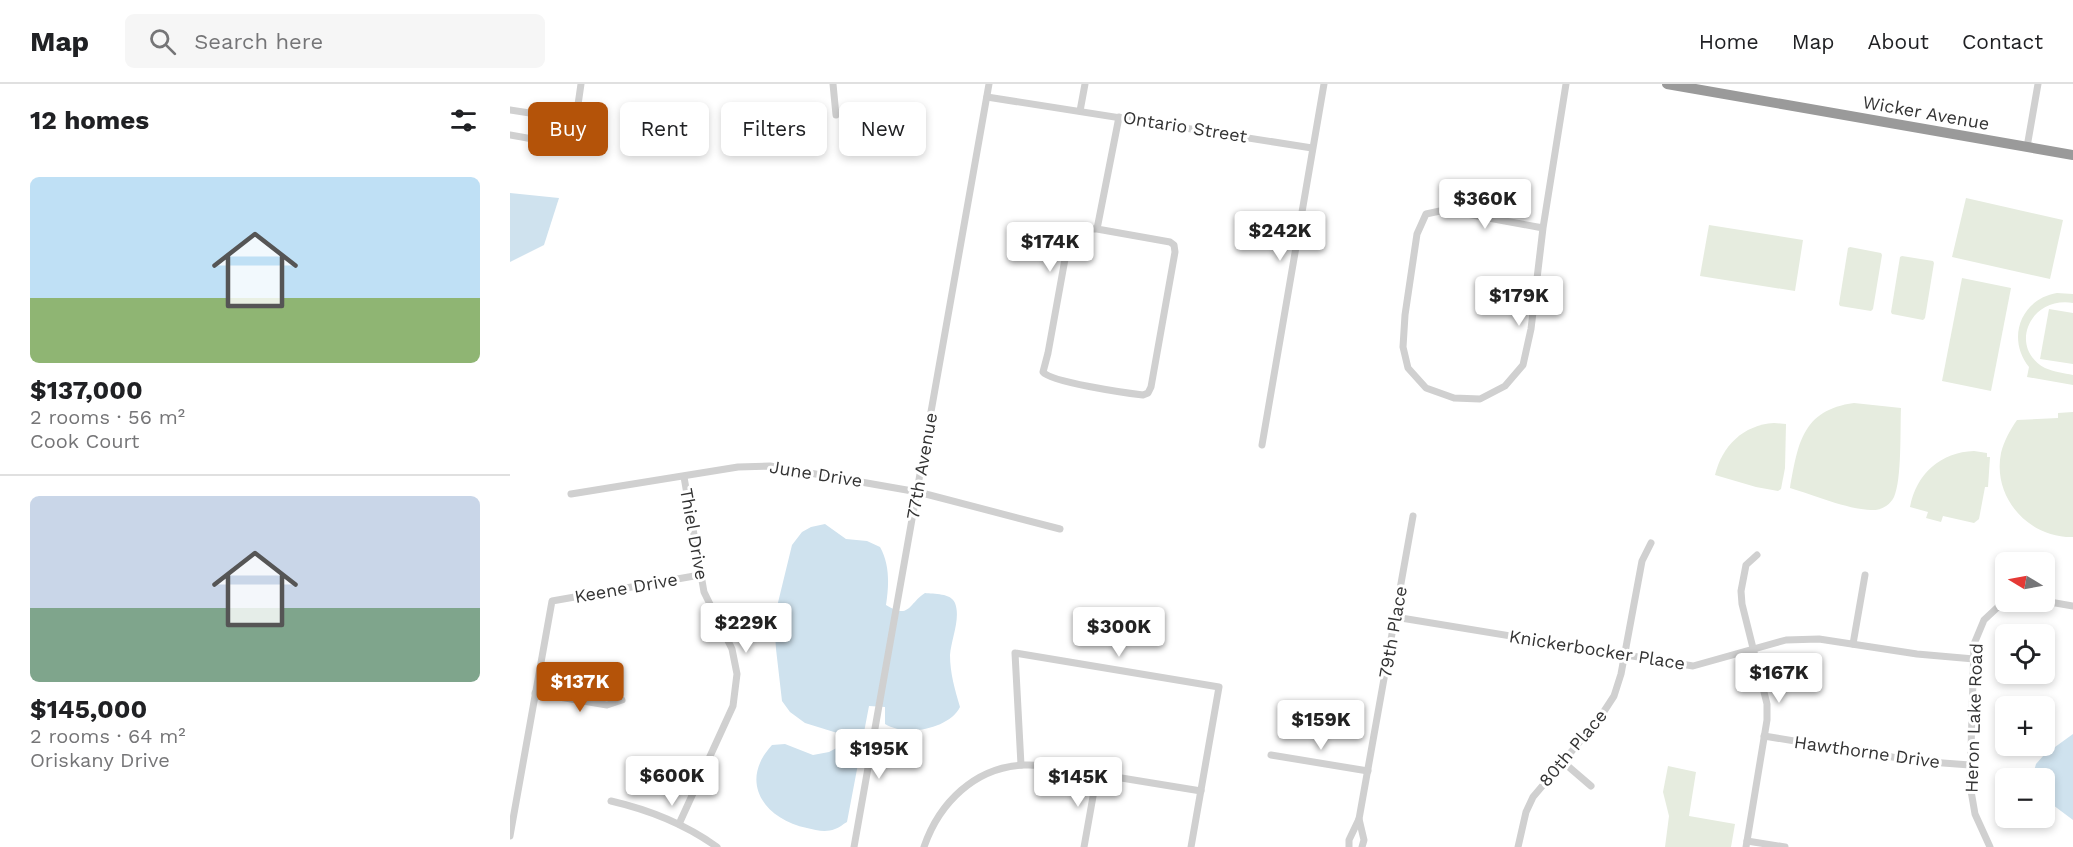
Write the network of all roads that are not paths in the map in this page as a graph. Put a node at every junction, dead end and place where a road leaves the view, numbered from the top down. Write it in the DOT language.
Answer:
graph roads {
  1 [pos="581,84"];
  2 [pos="833,84"];
  3 [pos="989,84"];
  4 [pos="1085,84"];
  5 [pos="1324,84"];
  6 [pos="1566,84"];
  7 [pos="1666,84"];
  8 [pos="2038,84"];
  9 [pos="987,97"];
  10 [pos="578,102"];
  11 [pos="510,110"];
  12 [pos="1080,111"];
  13 [pos="528,113"];
  14 [pos="836,115"];
  15 [pos="1119,117"];
  16 [pos="510,135"];
  17 [pos="528,138"];
  18 [pos="2027,147"];
  19 [pos="1312,148"];
  20 [pos="2073,155"];
  21 [pos="1543,228"];
  22 [pos="1097,229"];
  23 [pos="1262,445"];
  24 [pos="684,477"];
  25 [pos="918,492"];
  26 [pos="571,494"];
  27 [pos="1413,516"];
  28 [pos="1060,529"];
  29 [pos="1651,543"];
  30 [pos="1757,555"];
  31 [pos="700,575"];
  32 [pos="1865,575"];
  33 [pos="2055,603"];
  34 [pos="2073,606"];
  35 [pos="1995,610"];
  36 [pos="1395,617"];
  37 [pos="1853,644"];
  38 [pos="1753,650"];
  39 [pos="1624,655"];
  40 [pos="1974,659"];
  41 [pos="535,693"];
  42 [pos="622,700"];
  43 [pos="1764,736"];
  44 [pos="1271,755"];
  45 [pos="1562,761"];
  46 [pos="1021,765"];
  47 [pos="1970,765"];
  48 [pos="1368,771"];
  49 [pos="1097,774"];
  50 [pos="1591,786"];
  51 [pos="1201,791"];
  52 [pos="611,801"];
  53 [pos="1359,819"];
  54 [pos="679,824"];
  55 [pos="510,836"];
  56 [pos="1746,844"];
  57 [pos="717,847"];
  58 [pos="854,847"];
  59 [pos="924,847"];
  60 [pos="1084,847"];
  61 [pos="1191,847"];
  62 [pos="1349,847"];
  63 [pos="1362,847"];
  64 [pos="1518,847"];
  65 [pos="1785,847"];
  66 [pos="1990,847"];
  1 -- 10 [label="street"];
  2 -- 14 [label="street"];
  3 -- 9 [label="street, 77th Avenue"];
  4 -- 12 [label="street"];
  5 -- 19 [label="street"];
  6 -- 21 [label="street"];
  7 -- 18 [label="highway, Wicker Avenue"];
  8 -- 18 [label="street"];
  9 -- 12 [label="street, Ontario Street"];
  9 -- 25 [label="street, 77th Avenue"];
  11 -- 13 [label="street"];
  12 -- 15 [label="street, Ontario Street"];
  15 -- 19 [label="street, Ontario Street"];
  15 -- 22 [label="street"];
  16 -- 17 [label="street"];
  18 -- 20 [label="highway, Wicker Avenue"];
  19 -- 23 [label="street"];
  21 -- 21 [label="street"];
  22 -- 22 [label="street"];
  24 -- 25 [label="street, June Drive"];
  24 -- 26 [label="street, June Drive"];
  24 -- 31 [label="street, Thiel Drive"];
  25 -- 28 [label="street, June Drive"];
  25 -- 58 [label="street, 77th Avenue"];
  27 -- 36 [label="street, 79th Place"];
  29 -- 39 [label="street, 80th Place"];
  30 -- 38 [label="street"];
  31 -- 41 [label="street, Keene Drive"];
  31 -- 54 [label="street, Thiel Drive"];
  32 -- 37 [label="street"];
  33 -- 34 [label="street"];
  35 -- 40 [label="street, Heron Lake Road"];
  36 -- 39 [label="street, Knickerbocker Place"];
  36 -- 48 [label="street, 79th Place"];
  37 -- 38 [label="street, Knickerbocker Place"];
  37 -- 40 [label="street, Knickerbocker Place"];
  38 -- 39 [label="street, Knickerbocker Place"];
  38 -- 43 [label="street"];
  39 -- 45 [label="street, 80th Place"];
  40 -- 47 [label="street, Heron Lake Road"];
  41 -- 42 [label="street"];
  41 -- 55 [label="street"];
  43 -- 47 [label="street, Hawthorne Drive"];
  43 -- 56 [label="street"];
  44 -- 48 [label="street"];
  45 -- 50 [label="street"];
  45 -- 64 [label="street, 80th Place"];
  46 -- 49 [label="street"];
  46 -- 51 [label="street"];
  46 -- 59 [label="street"];
  47 -- 66 [label="street, Heron Lake Road"];
  48 -- 53 [label="street, 79th Place"];
  49 -- 51 [label="street"];
  49 -- 60 [label="street"];
  51 -- 61 [label="street"];
  52 -- 54 [label="street"];
  53 -- 62 [label="street, 79th Place"];
  53 -- 63 [label="street, 79th Place"];
  54 -- 57 [label="street"];
  56 -- 65 [label="street"];
}
